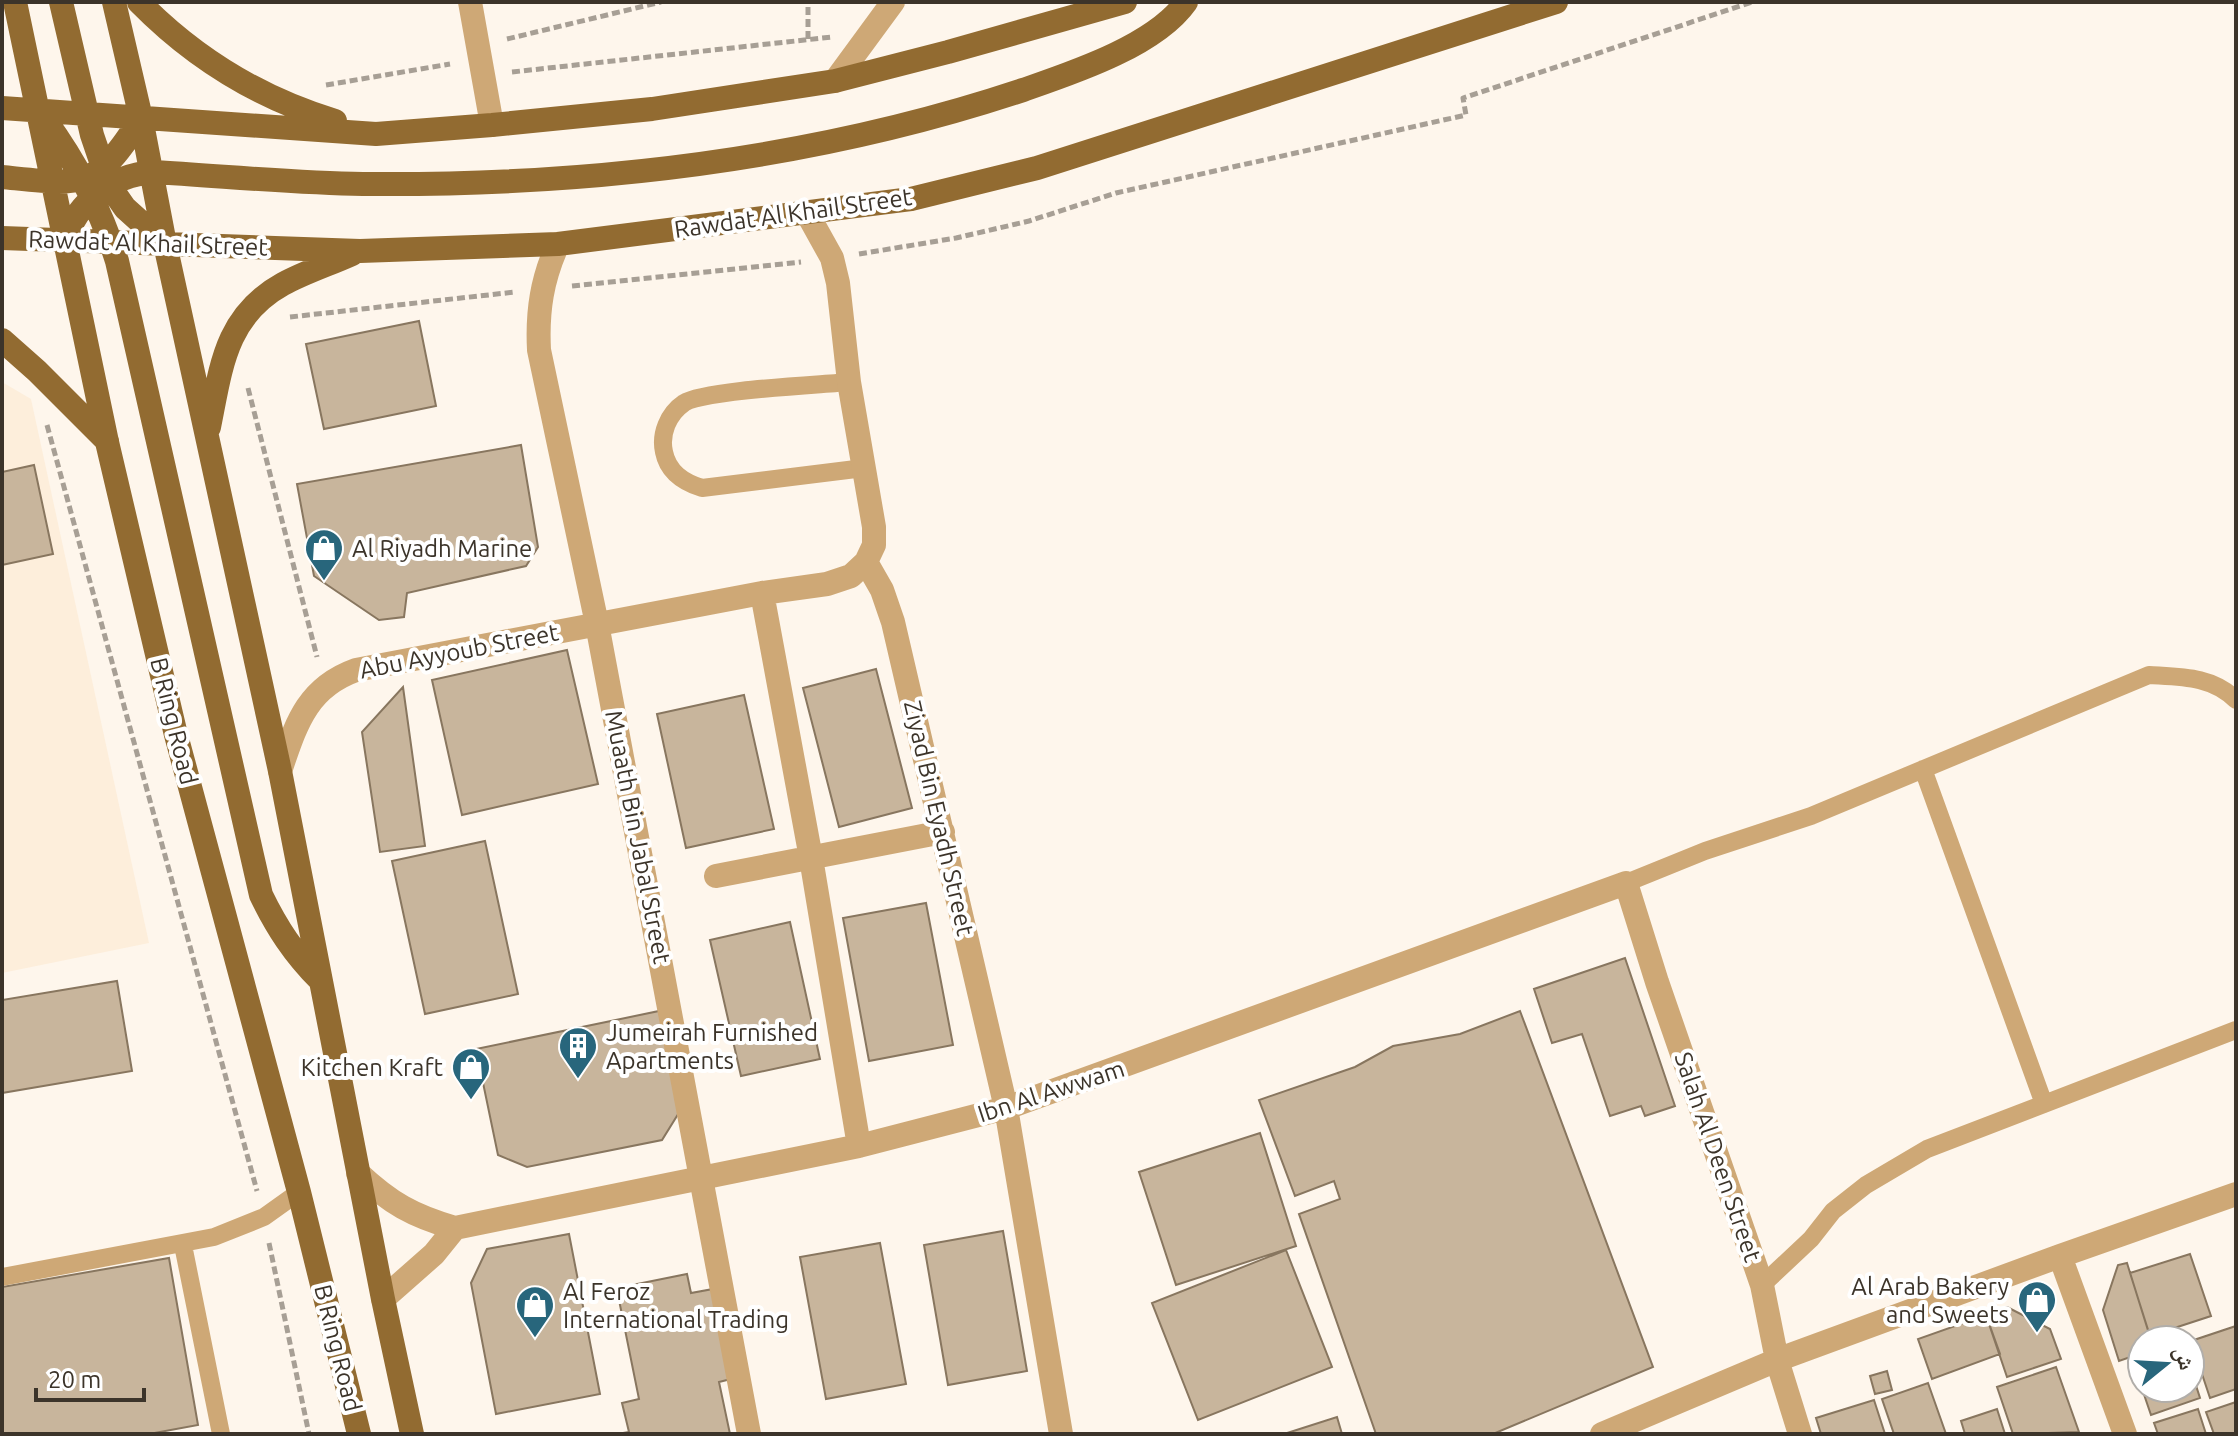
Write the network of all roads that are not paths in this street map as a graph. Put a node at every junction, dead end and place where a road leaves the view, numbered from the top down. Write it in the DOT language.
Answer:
graph roads {
  1 [pos="15,2"];
  2 [pos="61,2"];
  3 [pos="114,2"];
  4 [pos="139,2"];
  5 [pos="470,2"];
  6 [pos="893,2"];
  7 [pos="1125,2"];
  8 [pos="1186,2"];
  9 [pos="1556,2"];
  10 [pos="835,81"];
  11 [pos="2,108"];
  12 [pos="39,111"];
  13 [pos="87,113"];
  14 [pos="141,118"];
  15 [pos="492,125"];
  16 [pos="376,134"];
  17 [pos="152,172"];
  18 [pos="2,177"];
  19 [pos="53,182"];
  20 [pos="96,183"];
  21 [pos="807,213"];
  22 [pos="2,238"];
  23 [pos="64,240"];
  24 [pos="111,243"];
  25 [pos="165,244"];
  26 [pos="558,244"];
  27 [pos="360,251"];
  28 [pos="2,340"];
  29 [pos="849,382"];
  30 [pos="207,437"];
  31 [pos="107,442"];
  32 [pos="864,468"];
  33 [pos="866,562"];
  34 [pos="762,593"];
  35 [pos="597,624"];
  36 [pos="2236,700"];
  37 [pos="1923,769"];
  38 [pos="280,771"];
  39 [pos="943,832"];
  40 [pos="811,858"];
  41 [pos="716,876"];
  42 [pos="1626,883"];
  43 [pos="320,980"];
  44 [pos="2236,1030"];
  45 [pos="2044,1104"];
  46 [pos="1006,1108"];
  47 [pos="859,1146"];
  48 [pos="358,1173"];
  49 [pos="703,1179"];
  50 [pos="299,1192"];
  51 [pos="2236,1194"];
  52 [pos="455,1228"];
  53 [pos="183,1245"];
  54 [pos="2060,1256"];
  55 [pos="2,1277"];
  56 [pos="1762,1285"];
  57 [pos="383,1299"];
  58 [pos="1777,1360"];
  59 [pos="221,1434"];
  60 [pos="359,1434"];
  61 [pos="412,1434"];
  62 [pos="749,1434"];
  63 [pos="1061,1434"];
  64 [pos="1602,1434"];
  65 [pos="1800,1434"];
  66 [pos="2125,1434"];
  1 -- 12 [label="main road, B Ring Road"];
  2 -- 13 [label="main road"];
  3 -- 14 [label="main road"];
  4 -- 16 [label="main road"];
  5 -- 15 [label="street"];
  6 -- 10 [label="street"];
  7 -- 10 [label="main road"];
  8 -- 17 [label="main road"];
  9 -- 21 [label="main road, Rawdat Al Khail Street"];
  10 -- 15 [label="main road"];
  11 -- 12 [label="main road"];
  12 -- 13 [label="main road"];
  12 -- 19 [label="main road, B Ring Road"];
  12 -- 20 [label="main road"];
  13 -- 14 [label="main road"];
  13 -- 20 [label="main road"];
  14 -- 16 [label="main road"];
  14 -- 17 [label="main road"];
  14 -- 20 [label="main road"];
  15 -- 16 [label="main road"];
  17 -- 20 [label="main road"];
  17 -- 25 [label="main road"];
  18 -- 19 [label="main road"];
  19 -- 20 [label="main road"];
  19 -- 23 [label="main road, B Ring Road"];
  20 -- 23 [label="main road"];
  20 -- 24 [label="main road"];
  20 -- 25 [label="main road"];
  21 -- 26 [label="main road, Rawdat Al Khail Street"];
  21 -- 29 [label="street"];
  22 -- 23 [label="main road, Rawdat Al Khail Street"];
  23 -- 24 [label="main road, Rawdat Al Khail Street"];
  23 -- 31 [label="main road, B Ring Road"];
  24 -- 25 [label="main road, Rawdat Al Khail Street"];
  24 -- 43 [label="main road"];
  25 -- 27 [label="main road, Rawdat Al Khail Street"];
  25 -- 30 [label="main road"];
  26 -- 27 [label="main road, Rawdat Al Khail Street"];
  26 -- 35 [label="street, Muaath Bin Jabal Street"];
  27 -- 30 [label="main road"];
  28 -- 31 [label="main road"];
  29 -- 32 [label="street"];
  29 -- 32 [label="lane"];
  30 -- 38 [label="main road"];
  31 -- 50 [label="main road, B Ring Road"];
  32 -- 33 [label="street"];
  33 -- 34 [label="street, Abu Ayyoub Street"];
  33 -- 39 [label="street, Ziyad Bin Eyadh Street"];
  34 -- 35 [label="street, Abu Ayyoub Street"];
  34 -- 40 [label="street"];
  35 -- 38 [label="street, Abu Ayyoub Street"];
  35 -- 49 [label="street, Muaath Bin Jabal Street"];
  36 -- 37 [label="lane"];
  37 -- 42 [label="lane"];
  37 -- 45 [label="lane"];
  38 -- 43 [label="main road"];
  39 -- 40 [label="street"];
  39 -- 46 [label="street, Ziyad Bin Eyadh Street"];
  40 -- 41 [label="street"];
  40 -- 47 [label="street"];
  42 -- 46 [label="street, Ibn Al Awwam"];
  42 -- 56 [label="street, Salah Al Deen Street"];
  43 -- 48 [label="main road"];
  44 -- 45 [label="lane"];
  45 -- 56 [label="lane"];
  46 -- 47 [label="street, Ibn Al Awwam"];
  46 -- 63 [label="street, Ziyad Bin Eyadh Street"];
  47 -- 49 [label="street, Ibn Al Awwam"];
  48 -- 52 [label="street, Ibn Al Awwam"];
  48 -- 57 [label="main road"];
  49 -- 52 [label="street, Ibn Al Awwam"];
  49 -- 62 [label="street, Muaath Bin Jabal Street"];
  50 -- 53 [label="lane"];
  50 -- 60 [label="main road, B Ring Road"];
  51 -- 54 [label="street"];
  52 -- 57 [label="street"];
  53 -- 55 [label="lane"];
  53 -- 59 [label="lane"];
  54 -- 58 [label="street"];
  54 -- 66 [label="street"];
  56 -- 58 [label="street, Salah Al Deen Street"];
  57 -- 61 [label="main road"];
  58 -- 64 [label="street"];
  58 -- 65 [label="street, Salah Al Deen Street"];
}
